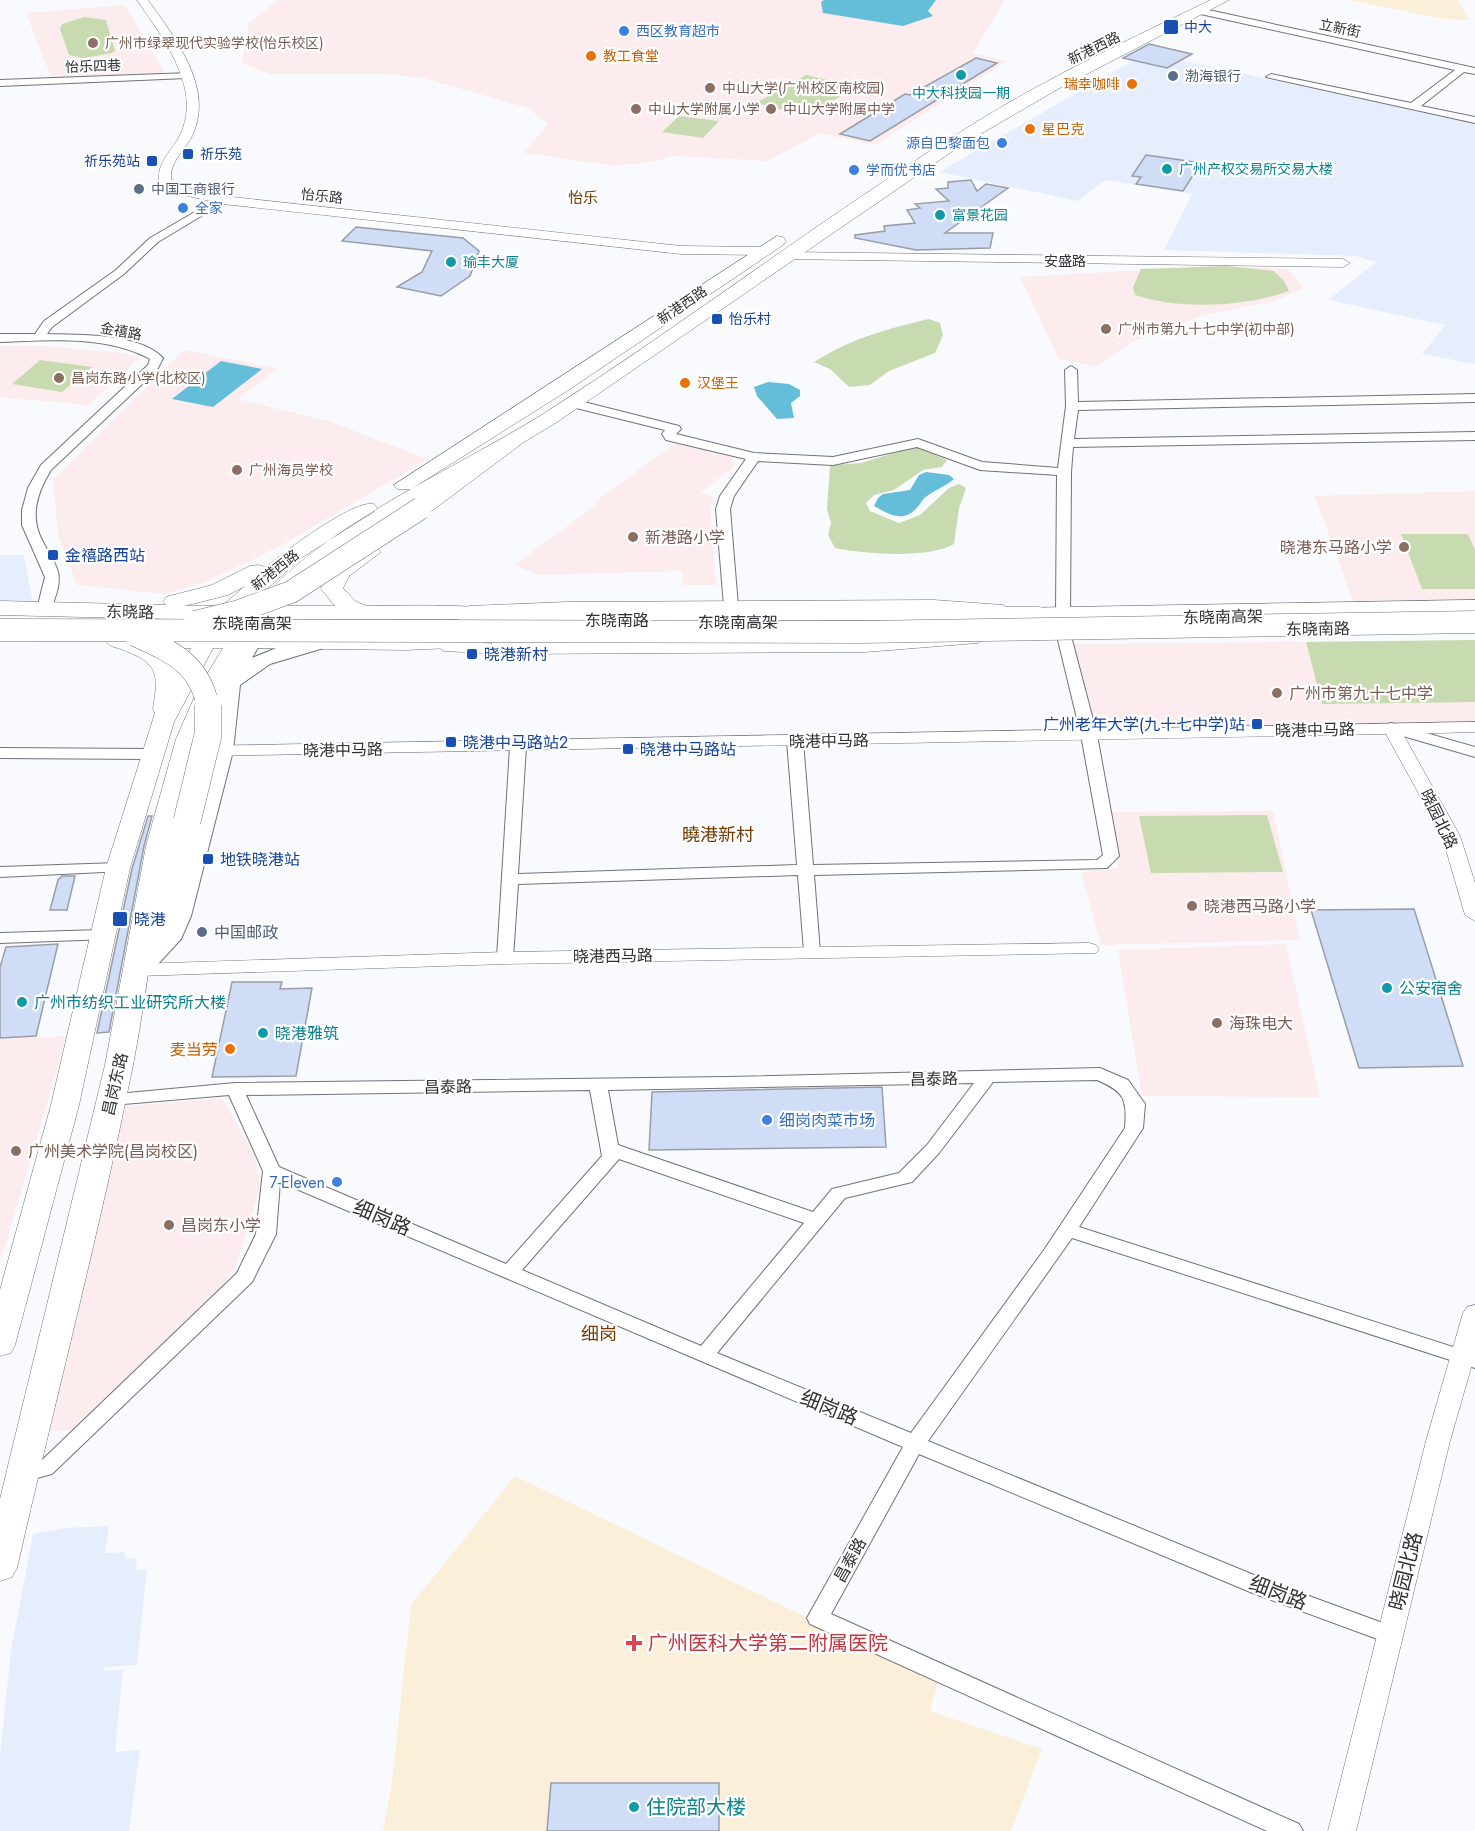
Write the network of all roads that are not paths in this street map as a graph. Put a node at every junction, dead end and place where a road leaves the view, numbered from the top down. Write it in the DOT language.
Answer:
graph roads {
  1 [pos="142,0"];
  2 [pos="1222,0"];
  3 [pos="1196,6"];
  4 [pos="1463,68"];
  5 [pos="1475,71"];
  6 [pos="187,75"];
  7 [pos="1271,77"];
  8 [pos="0,83"];
  9 [pos="1413,107"];
  10 [pos="1475,120"];
  11 [pos="223,200"];
  12 [pos="819,214"];
  13 [pos="791,232"];
  14 [pos="681,250"];
  15 [pos="762,251"];
  16 [pos="787,256"];
  17 [pos="1343,263"];
  18 [pos="732,271"];
  19 [pos="39,337"];
  20 [pos="0,338"];
  21 [pos="1071,370"];
  22 [pos="1475,398"];
  23 [pos="572,403"];
  24 [pos="1072,406"];
  25 [pos="1475,436"];
  26 [pos="513,441"];
  27 [pos="1068,443"];
  28 [pos="754,458"];
  29 [pos="1064,472"];
  30 [pos="301,550"];
  31 [pos="259,582"];
  32 [pos="286,587"];
  33 [pos="731,606"];
  34 [pos="0,608"];
  35 [pos="1475,608"];
  36 [pos="44,609"];
  37 [pos="83,610"];
  38 [pos="451,612"];
  39 [pos="1475,612"];
  40 [pos="366,613"];
  41 [pos="1039,614"];
  42 [pos="0,618"];
  43 [pos="526,620"];
  44 [pos="1475,624"];
  45 [pos="251,625"];
  46 [pos="1064,625"];
  47 [pos="0,630"];
  48 [pos="496,630"];
  49 [pos="106,636"];
  50 [pos="982,638"];
  51 [pos="0,640"];
  52 [pos="69,640"];
  53 [pos="320,643"];
  54 [pos="405,643"];
  55 [pos="204,645"];
  56 [pos="229,687"];
  57 [pos="162,722"];
  58 [pos="1475,727"];
  59 [pos="1391,728"];
  60 [pos="1089,735"];
  61 [pos="795,741"];
  62 [pos="518,747"];
  63 [pos="223,751"];
  64 [pos="183,752"];
  65 [pos="1475,752"];
  66 [pos="0,753"];
  67 [pos="150,754"];
  68 [pos="118,868"];
  69 [pos="805,870"];
  70 [pos="0,872"];
  71 [pos="510,879"];
  72 [pos="1475,915"];
  73 [pos="102,935"];
  74 [pos="0,938"];
  75 [pos="1089,949"];
  76 [pos="812,952"];
  77 [pos="505,958"];
  78 [pos="137,970"];
  79 [pos="987,1078"];
  80 [pos="598,1085"];
  81 [pos="235,1089"];
  82 [pos="112,1099"];
  83 [pos="610,1149"];
  84 [pos="272,1171"];
  85 [pos="816,1220"];
  86 [pos="1067,1230"];
  87 [pos="509,1273"];
  88 [pos="1475,1313"];
  89 [pos="0,1345"];
  90 [pos="704,1356"];
  91 [pos="1468,1360"];
  92 [pos="915,1443"];
  93 [pos="22,1474"];
  94 [pos="0,1568"];
  95 [pos="1391,1635"];
  96 [pos="1292,1831"];
  97 [pos="1342,1831"];
  1 -- 6 [label="street, 怡乐路"];
  2 -- 3 [label="main road, 新港西路"];
  3 -- 4 [label="street, 立新街"];
  3 -- 12 [label="main road, 新港西路"];
  3 -- 16 [label="main road, 新港西路"];
  4 -- 5 [label="street, 立新街"];
  4 -- 9 [label="street"];
  6 -- 8 [label="street, 怡乐四巷"];
  6 -- 11 [label="street, 怡乐路"];
  7 -- 9 [label="street"];
  9 -- 10 [label="street"];
  11 -- 14 [label="street, 怡乐路"];
  11 -- 19 [label="street"];
  13 -- 15 [label="main road, 新港西路"];
  14 -- 15 [label="street"];
  14 -- 18 [label="street"];
  15 -- 18 [label="main road, 新港西路"];
  16 -- 17 [label="street, 安盛路"];
  16 -- 23 [label="main road, 新港西路"];
  18 -- 30 [label="main road, 新港西路"];
  19 -- 20 [label="street"];
  19 -- 36 [label="street, 金禧路"];
  21 -- 24 [label="street"];
  22 -- 24 [label="street"];
  23 -- 26 [label="main road, 新港西路"];
  23 -- 28 [label="street"];
  24 -- 27 [label="street"];
  25 -- 27 [label="street"];
  26 -- 32 [label="main road, 新港西路"];
  26 -- 40 [label="main road"];
  26 -- 49 [label="highway, bridge"];
  27 -- 29 [label="street"];
  28 -- 29 [label="street"];
  28 -- 33 [label="street"];
  29 -- 46 [label="street"];
  30 -- 31 [label="main road, 新港西路"];
  30 -- 37 [label="main road"];
  31 -- 32 [label="main road"];
  31 -- 45 [label="main road, 新港西路"];
  32 -- 45 [label="main road, 新港西路"];
  33 -- 38 [label="street, 东晓南路"];
  33 -- 41 [label="street, 东晓南路"];
  34 -- 36 [label="main road, 东晓路"];
  35 -- 46 [label="main road, 东晓南路"];
  36 -- 37 [label="main road, 东晓路"];
  37 -- 45 [label="main road, 东晓路"];
  37 -- 52 [label="street"];
  38 -- 40 [label="main road, 东晓南路"];
  38 -- 43 [label="main road"];
  39 -- 45 [label="highway, 东晓南高架"];
  40 -- 45 [label="main road, 东晓南路"];
  41 -- 43 [label="main road, 东晓南路"];
  41 -- 45 [label="highway"];
  41 -- 46 [label="main road, 东晓南路"];
  42 -- 45 [label="highway, 东晓南高架, bridge"];
  42 -- 78 [label="highway, bridge"];
  43 -- 48 [label="main road, 东晓南路"];
  44 -- 45 [label="highway, 东晓南高架, bridge"];
  44 -- 46 [label="main road, 东晓南路"];
  45 -- 48 [label="main road, 东晓南路"];
  45 -- 49 [label="highway, 东晓南高架, bridge"];
  45 -- 50 [label="highway, bridge"];
  45 -- 53 [label="main road, 东晓南路"];
  45 -- 55 [label="main road, 东晓路"];
  45 -- 55 [label="main road, 新港西路"];
  45 -- 56 [label="main road"];
  45 -- 64 [label="main road, 昌岗东路"];
  46 -- 50 [label="main road, 东晓南路"];
  46 -- 60 [label="street"];
  47 -- 49 [label="highway, 东晓南高架, bridge"];
  48 -- 50 [label="main road, 东晓南路"];
  48 -- 54 [label="main road, 东晓南路"];
  49 -- 52 [label="main road, 东晓路"];
  49 -- 55 [label="main road, 东晓路"];
  49 -- 57 [label="main road"];
  50 -- 54 [label="street, 东晓南路"];
  51 -- 52 [label="main road, 东晓路"];
  53 -- 54 [label="main road, 东晓南路"];
  53 -- 56 [label="main road"];
  55 -- 57 [label="main road"];
  56 -- 63 [label="main road"];
  56 -- 64 [label="main road"];
  57 -- 67 [label="main road"];
  58 -- 59 [label="street, 晓港中马路"];
  59 -- 60 [label="street, 晓港中马路"];
  59 -- 65 [label="street"];
  59 -- 72 [label="street, 晓园北路"];
  60 -- 61 [label="street, 晓港中马路"];
  60 -- 69 [label="street"];
  61 -- 62 [label="street, 晓港中马路"];
  61 -- 69 [label="street"];
  62 -- 63 [label="street, 晓港中马路"];
  62 -- 71 [label="street"];
  63 -- 64 [label="street, 晓港中马路"];
  63 -- 78 [label="main road"];
  64 -- 78 [label="main road, 昌岗东路"];
  66 -- 67 [label="street"];
  67 -- 68 [label="main road"];
  68 -- 70 [label="street"];
  68 -- 73 [label="main road"];
  69 -- 71 [label="street"];
  69 -- 76 [label="street"];
  71 -- 77 [label="street"];
  73 -- 74 [label="street"];
  73 -- 89 [label="main road"];
  75 -- 76 [label="street, 晓港西马路"];
  76 -- 77 [label="street, 晓港西马路"];
  77 -- 78 [label="street, 晓港西马路"];
  78 -- 82 [label="main road, 昌岗东路"];
  79 -- 80 [label="street, 昌泰路"];
  79 -- 85 [label="street"];
  79 -- 86 [label="street, 昌泰路"];
  80 -- 81 [label="street, 昌泰路"];
  80 -- 83 [label="street"];
  81 -- 82 [label="street, 昌泰路"];
  81 -- 84 [label="street"];
  82 -- 93 [label="main road, 昌岗东路"];
  83 -- 85 [label="street"];
  83 -- 87 [label="street"];
  84 -- 87 [label="street, 细岗路"];
  84 -- 93 [label="street"];
  85 -- 90 [label="street"];
  86 -- 91 [label="street"];
  86 -- 92 [label="street, 昌泰路"];
  87 -- 90 [label="street, 细岗路"];
  88 -- 91 [label="street, 晓园北路"];
  90 -- 92 [label="street, 细岗路"];
  91 -- 95 [label="street, 晓园北路"];
  92 -- 95 [label="street, 细岗路"];
  92 -- 96 [label="street, 昌泰路"];
  93 -- 94 [label="main road, 昌岗东路"];
  95 -- 97 [label="street, 晓园北路"];
}
